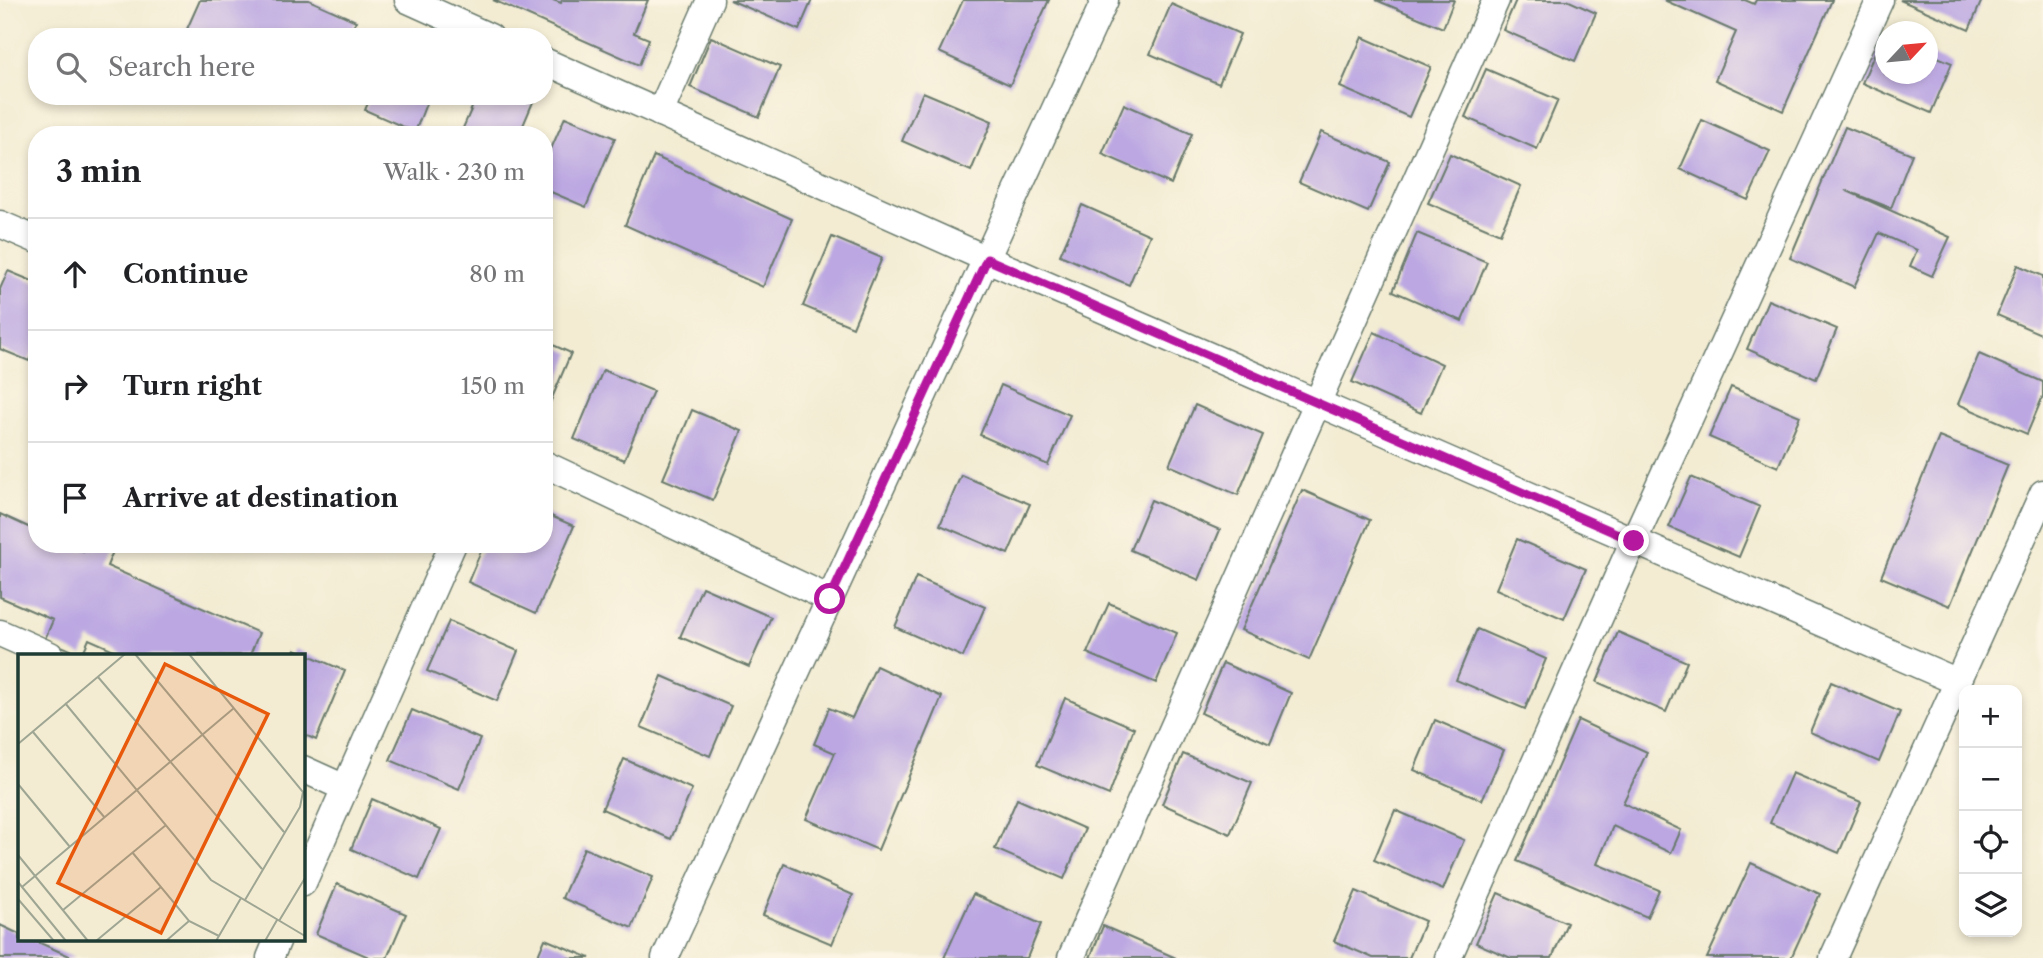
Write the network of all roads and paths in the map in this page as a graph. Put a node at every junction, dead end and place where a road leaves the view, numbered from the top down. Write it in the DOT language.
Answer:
graph roads {
  1 [pos="408,0"];
  2 [pos="710,0"];
  3 [pos="1105,0"];
  4 [pos="1496,0"];
  5 [pos="1880,0"];
  6 [pos="470,28"];
  7 [pos="553,65"];
  8 [pos="660,113"];
  9 [pos="0,224"];
  10 [pos="28,236"];
  11 [pos="987,259"];
  12 [pos="1318,403"];
  13 [pos="553,468"];
  14 [pos="2043,493"];
  15 [pos="1634,541"];
  16 [pos="449,553"];
  17 [pos="830,599"];
  18 [pos="0,633"];
  19 [pos="48,654"];
  20 [pos="1958,682"];
  21 [pos="304,769"];
  22 [pos="345,788"];
  23 [pos="304,881"];
  24 [pos="278,940"];
  25 [pos="270,958"];
  26 [pos="665,958"];
  27 [pos="1071,958"];
  28 [pos="1448,958"];
  29 [pos="1833,958"];
  1 -- 6 [label="street"];
  2 -- 8 [label="street"];
  3 -- 11 [label="street"];
  4 -- 12 [label="street"];
  5 -- 15 [label="street"];
  7 -- 8 [label="street"];
  8 -- 11 [label="street"];
  9 -- 10 [label="street"];
  11 -- 12 [label="street"];
  11 -- 17 [label="street"];
  12 -- 15 [label="street"];
  12 -- 27 [label="street"];
  13 -- 17 [label="street"];
  14 -- 20 [label="street"];
  15 -- 20 [label="street"];
  15 -- 28 [label="street"];
  16 -- 22 [label="street"];
  17 -- 26 [label="street"];
  18 -- 19 [label="street"];
  20 -- 29 [label="street"];
  21 -- 22 [label="street"];
  22 -- 23 [label="street"];
  24 -- 25 [label="street"];
}
